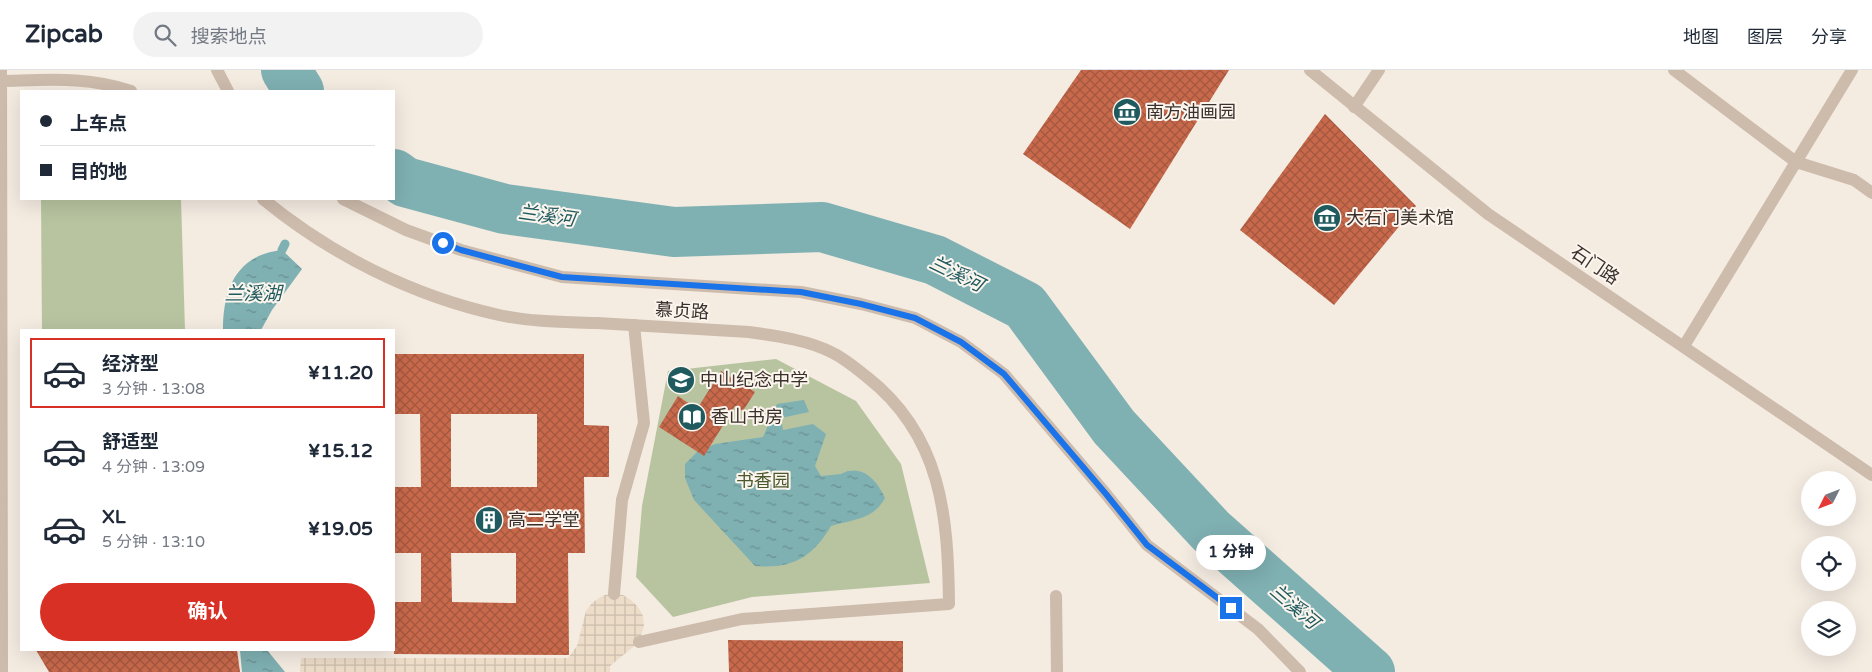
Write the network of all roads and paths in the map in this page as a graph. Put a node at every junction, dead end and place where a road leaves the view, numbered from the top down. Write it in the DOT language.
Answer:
graph roads {
  1 [pos="217,70"];
  2 [pos="1310,70"];
  3 [pos="1379,70"];
  4 [pos="1674,70"];
  5 [pos="1852,70"];
  6 [pos="1,76"];
  7 [pos="128,90"];
  8 [pos="227,90"];
  9 [pos="1354,106"];
  10 [pos="1796,162"];
  11 [pos="1872,193"];
  12 [pos="264,200"];
  13 [pos="345,200"];
  14 [pos="634,326"];
  15 [pos="1684,346"];
  16 [pos="1872,475"];
  17 [pos="614,594"];
  18 [pos="1056,596"];
  19 [pos="639,642"];
  20 [pos="2,672"];
  21 [pos="1056,672"];
  22 [pos="1300,672"];
  1 -- 8 [label="street"];
  2 -- 9 [label="street, 石门路"];
  3 -- 9 [label="street"];
  4 -- 10 [label="street"];
  5 -- 10 [label="street"];
  6 -- 7 [label="street"];
  6 -- 20 [label="street"];
  9 -- 15 [label="street, 石门路"];
  10 -- 11 [label="street"];
  10 -- 15 [label="street"];
  12 -- 14 [label="street, 慕贞路"];
  13 -- 22 [label="street"];
  14 -- 17 [label="street"];
  14 -- 19 [label="street, 慕贞路"];
  15 -- 16 [label="street, 石门路"];
  18 -- 21 [label="street"];
}
